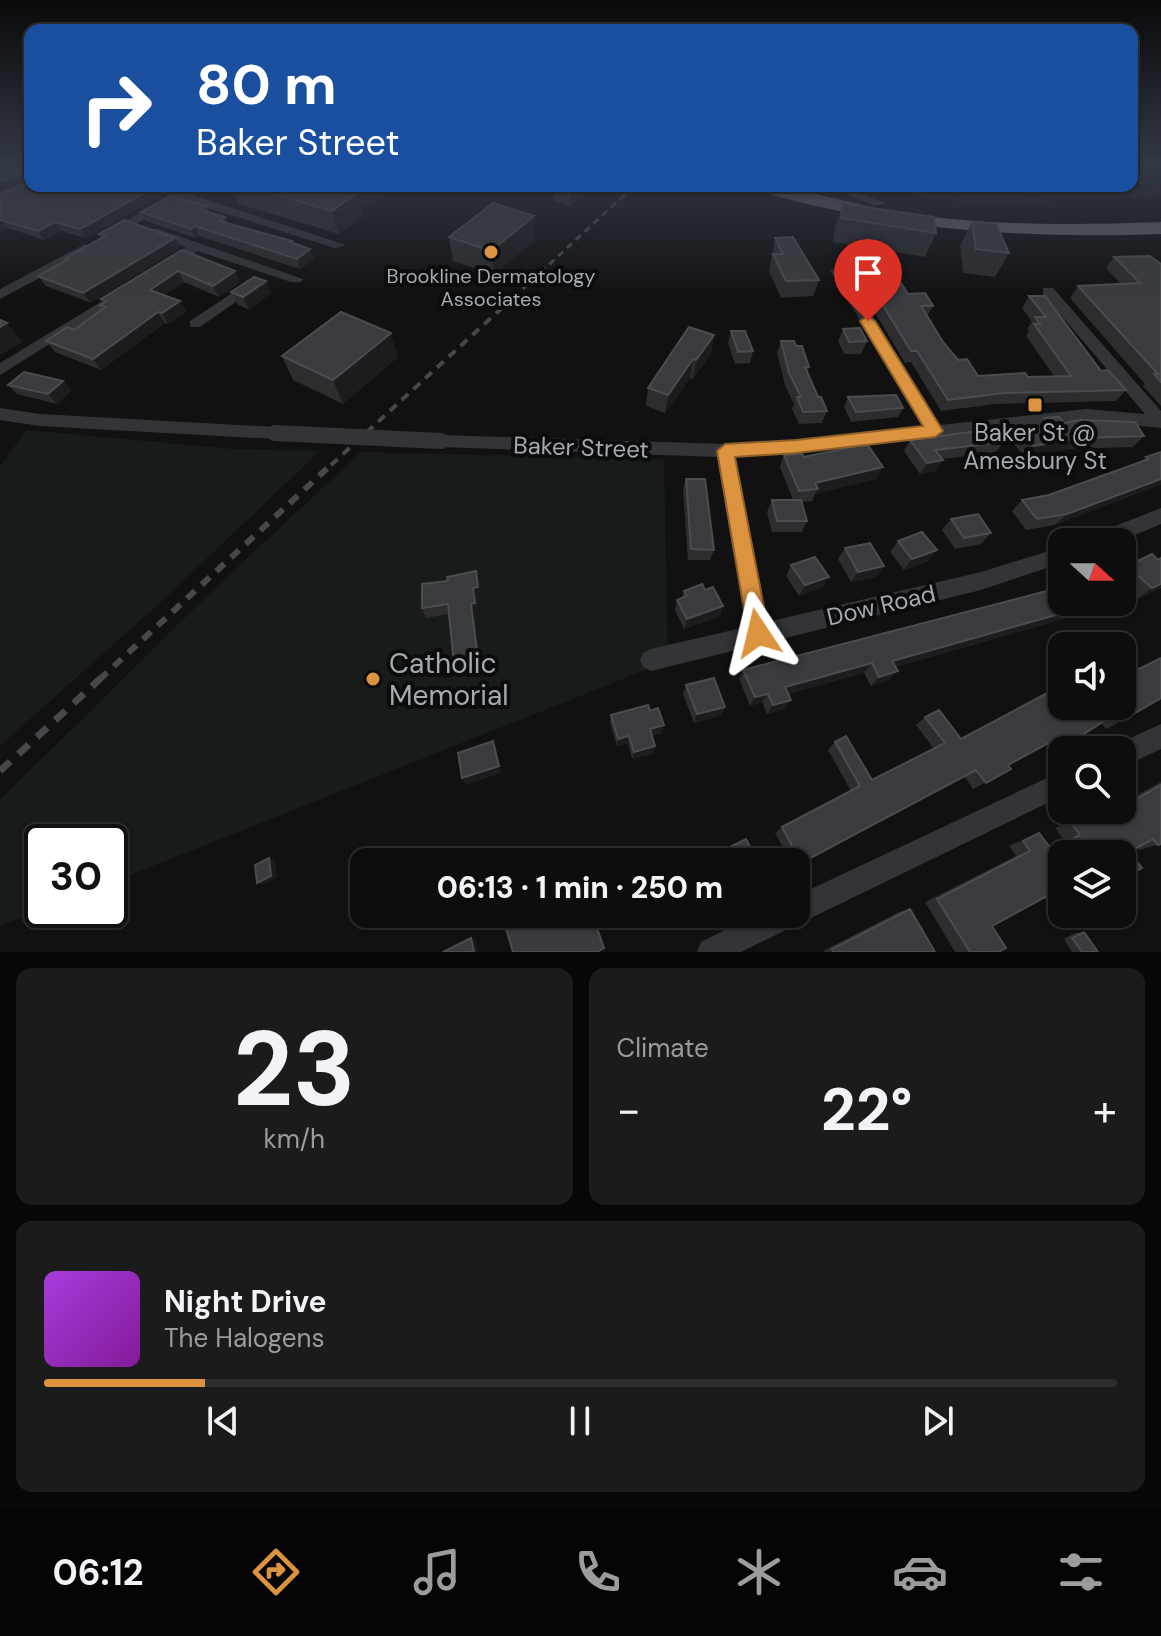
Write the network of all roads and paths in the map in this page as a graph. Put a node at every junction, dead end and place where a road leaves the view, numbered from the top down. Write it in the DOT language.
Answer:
graph roads {
  1 [pos="155,208"];
  2 [pos="222,208"];
  3 [pos="846,208"];
  4 [pos="940,208"];
  5 [pos="1161,209"];
  6 [pos="129,223"];
  7 [pos="1161,228"];
  8 [pos="340,245"];
  9 [pos="195,247"];
  10 [pos="837,270"];
  11 [pos="270,271"];
  12 [pos="155,273"];
  13 [pos="296,279"];
  14 [pos="141,281"];
  15 [pos="1048,291"];
  16 [pos="0,295"];
  17 [pos="195,324"];
  18 [pos="0,370"];
  19 [pos="0,414"];
  20 [pos="1161,422"];
  21 [pos="935,431"];
  22 [pos="725,451"];
  23 [pos="1161,516"];
  24 [pos="1131,528"];
  25 [pos="1048,559"];
  26 [pos="758,633"];
  27 [pos="651,660"];
  28 [pos="1161,736"];
  29 [pos="1136,748"];
  30 [pos="1048,790"];
  31 [pos="810,903"];
  32 [pos="759,928"];
  33 [pos="711,952"];
  1 -- 6 [label="street"];
  2 -- 8 [label="street"];
  3 -- 7 [label="highway"];
  4 -- 5 [label="highway"];
  6 -- 9 [label="street"];
  6 -- 16 [label="street"];
  9 -- 11 [label="street"];
  9 -- 12 [label="street"];
  10 -- 21 [label="street"];
  11 -- 13 [label="street"];
  11 -- 17 [label="street"];
  14 -- 18 [label="street"];
  15 -- 20 [label="street"];
  19 -- 22 [label="street, Baker Street, bridge"];
  20 -- 21 [label="street, Baker Street"];
  21 -- 22 [label="street, Baker Street"];
  22 -- 26 [label="street"];
  23 -- 24 [label="street"];
  25 -- 26 [label="street, Dow Road"];
  26 -- 27 [label="street, Dow Road"];
  28 -- 29 [label="street"];
  30 -- 31 [label="street"];
  32 -- 33 [label="street"];
}
